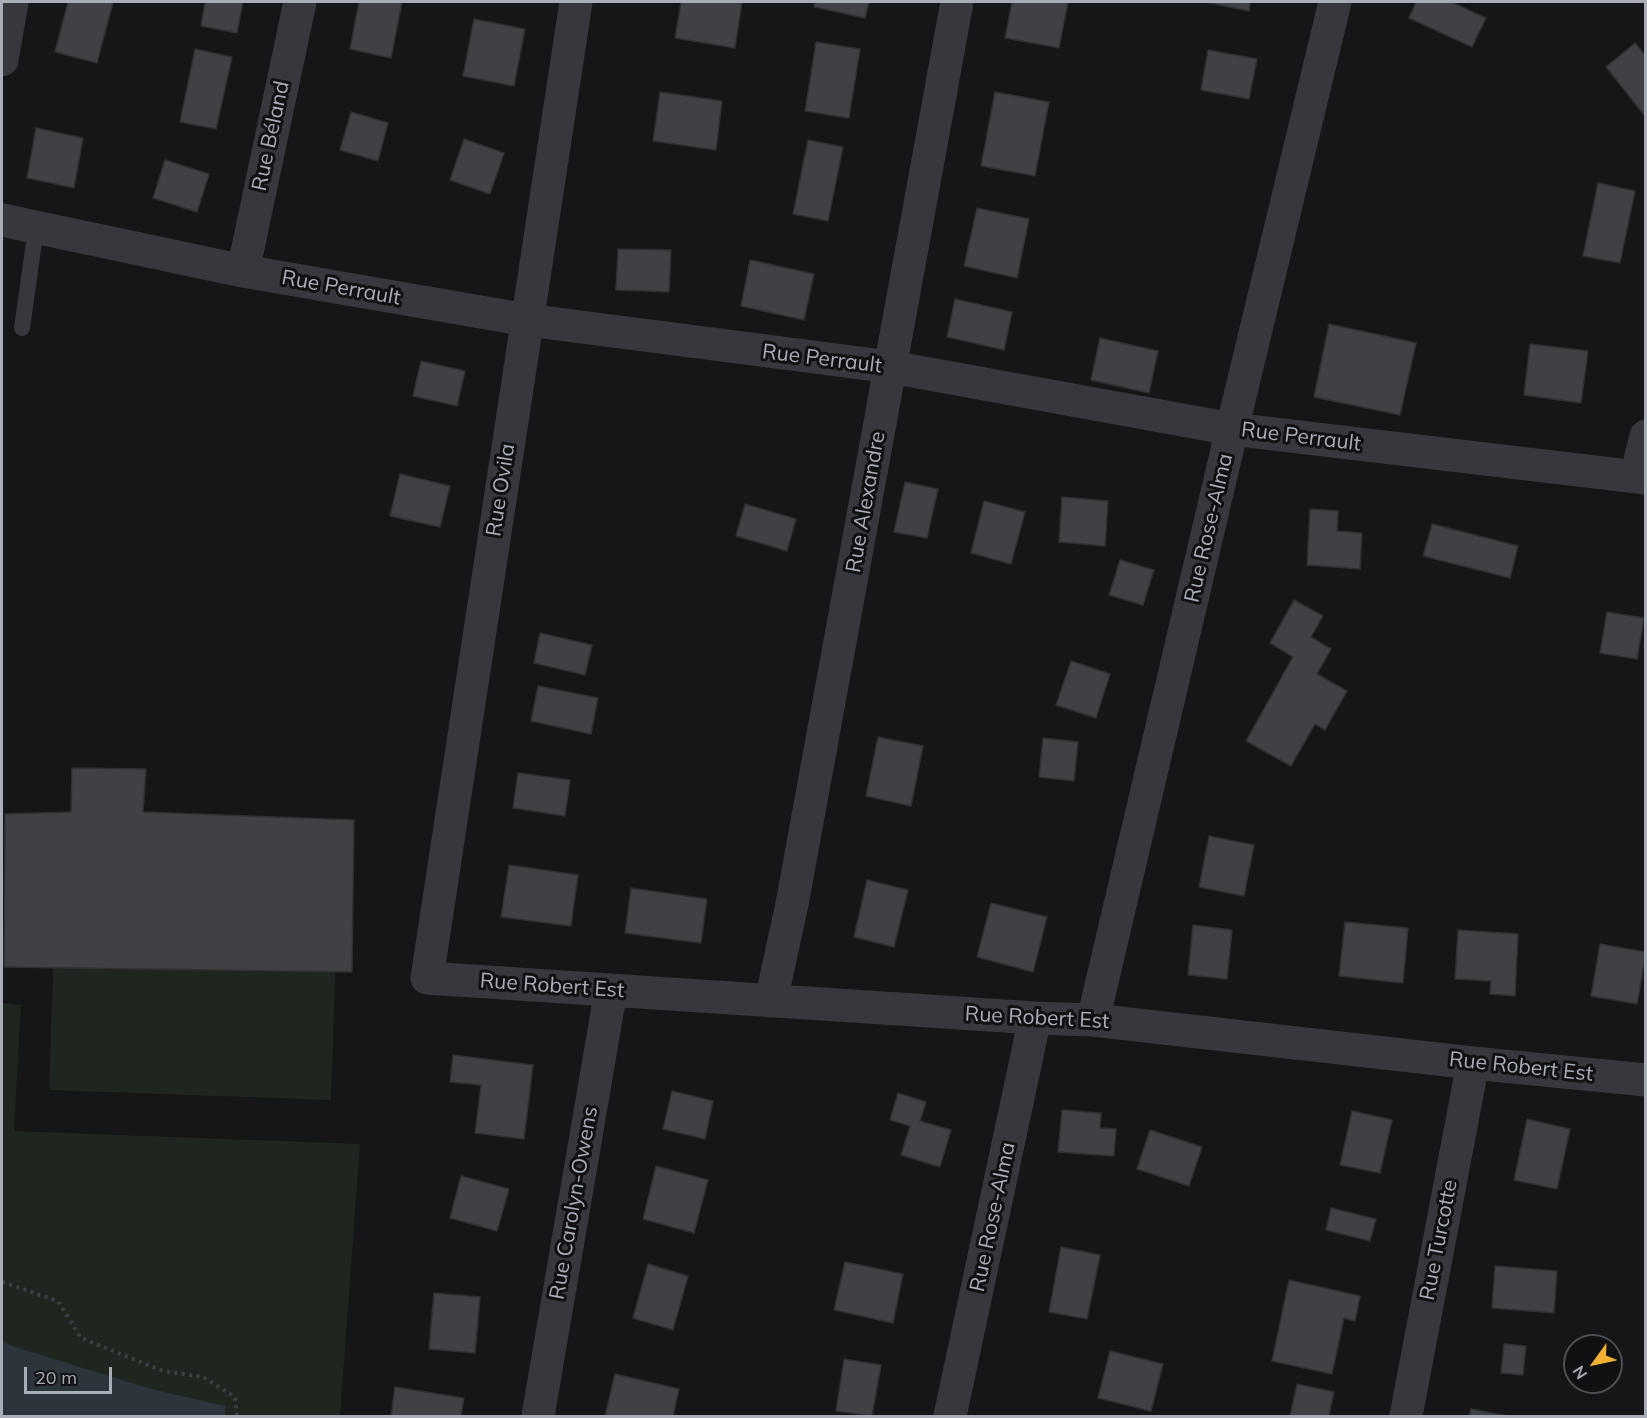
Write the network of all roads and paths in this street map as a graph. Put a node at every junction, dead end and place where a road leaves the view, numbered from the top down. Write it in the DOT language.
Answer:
graph roads {
  1 [pos="12,2"];
  2 [pos="300,2"];
  3 [pos="576,2"];
  4 [pos="957,2"];
  5 [pos="1335,2"];
  6 [pos="2,60"];
  7 [pos="2,220"];
  8 [pos="36,228"];
  9 [pos="243,271"];
  10 [pos="527,320"];
  11 [pos="22,328"];
  12 [pos="891,367"];
  13 [pos="1232,429"];
  14 [pos="1646,436"];
  15 [pos="1641,478"];
  16 [pos="427,978"];
  17 [pos="611,990"];
  18 [pos="771,1001"];
  19 [pos="1035,1018"];
  20 [pos="1093,1020"];
  21 [pos="1473,1063"];
  22 [pos="1646,1080"];
  23 [pos="2,1282"];
  24 [pos="237,1416"];
  25 [pos="538,1416"];
  26 [pos="950,1416"];
  27 [pos="1406,1416"];
  1 -- 6 [label="street"];
  2 -- 9 [label="street, Rue Béland"];
  3 -- 10 [label="street, Rue Ovila"];
  4 -- 12 [label="street, Rue Alexandre"];
  5 -- 13 [label="street, Rue Rose-Alma"];
  7 -- 8 [label="street, Rue Perrault"];
  8 -- 9 [label="street, Rue Perrault"];
  8 -- 11 [label="lane"];
  9 -- 10 [label="street, Rue Perrault"];
  10 -- 12 [label="street, Rue Perrault"];
  10 -- 16 [label="street, Rue Ovila"];
  12 -- 13 [label="street, Rue Perrault"];
  12 -- 18 [label="street, Rue Alexandre"];
  13 -- 15 [label="street, Rue Perrault"];
  13 -- 20 [label="street, Rue Rose-Alma"];
  14 -- 15 [label="street"];
  16 -- 17 [label="street, Rue Robert Est"];
  17 -- 18 [label="street, Rue Robert Est"];
  17 -- 25 [label="street, Rue Carolyn-Owens"];
  18 -- 19 [label="street, Rue Robert Est"];
  19 -- 20 [label="street, Rue Robert Est"];
  19 -- 26 [label="street, Rue Rose-Alma"];
  20 -- 21 [label="street, Rue Robert Est"];
  21 -- 22 [label="street, Rue Robert Est"];
  21 -- 27 [label="street, Rue Turcotte"];
  23 -- 24 [label="path"];
}
